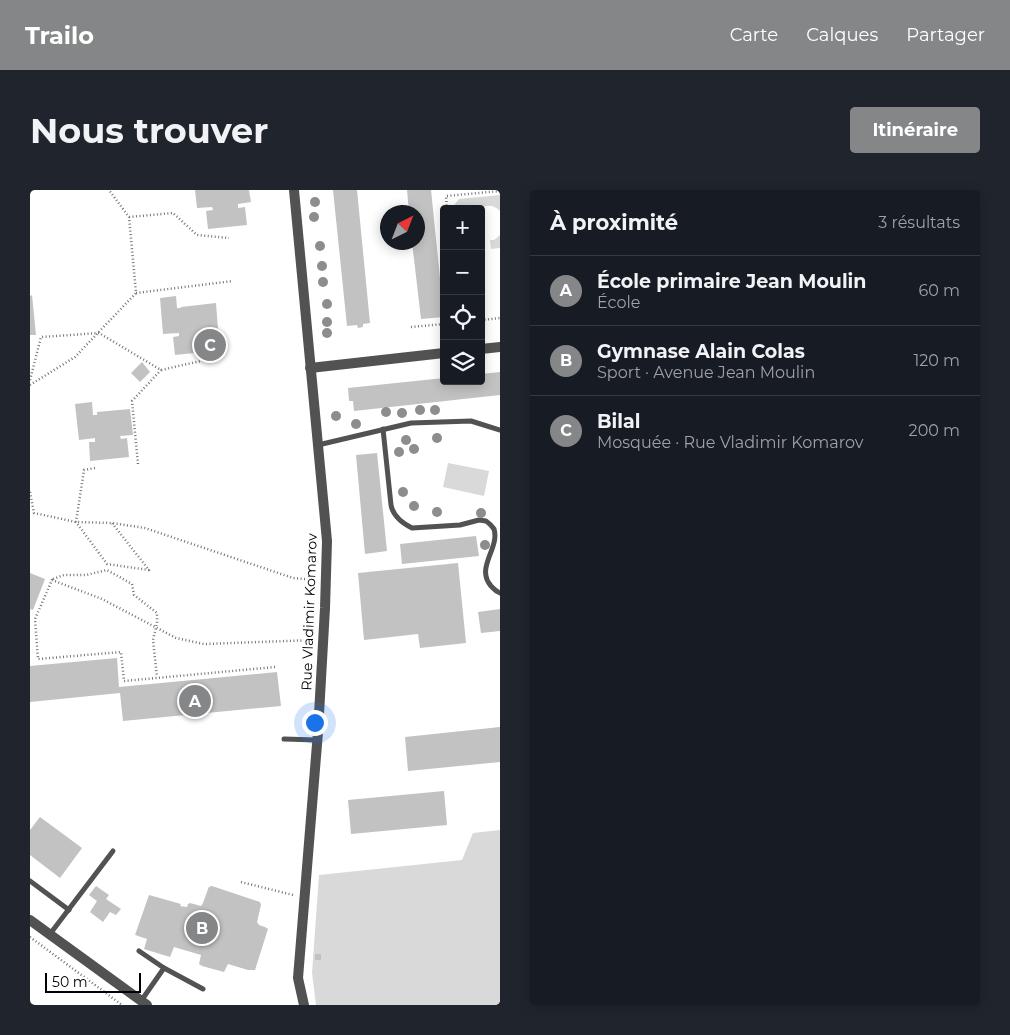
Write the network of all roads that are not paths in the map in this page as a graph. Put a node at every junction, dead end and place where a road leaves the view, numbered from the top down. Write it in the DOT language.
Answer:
graph roads {
  1 [pos="294,190"];
  2 [pos="500,347"];
  3 [pos="485,348"];
  4 [pos="440,352"];
  5 [pos="310,368"];
  6 [pos="383,430"];
  7 [pos="500,430"];
  8 [pos="318,445"];
  9 [pos="500,593"];
  10 [pos="284,739"];
  11 [pos="317,740"];
  12 [pos="113,851"];
  13 [pos="30,881"];
  14 [pos="69,910"];
  15 [pos="30,920"];
  16 [pos="50,934"];
  17 [pos="139,951"];
  18 [pos="164,968"];
  19 [pos="203,989"];
  20 [pos="144,1003"];
  21 [pos="304,1005"];
  1 -- 5 [label="street, Rue Vladimir Komarov"];
  2 -- 3 [label="street"];
  4 -- 5 [label="street"];
  5 -- 8 [label="street, Rue Vladimir Komarov"];
  6 -- 7 [label="lane"];
  6 -- 8 [label="lane"];
  6 -- 9 [label="lane"];
  8 -- 11 [label="street, Rue Vladimir Komarov"];
  10 -- 11 [label="lane"];
  11 -- 21 [label="street, Rue Vladimir Komarov"];
  12 -- 14 [label="lane"];
  13 -- 14 [label="lane"];
  14 -- 16 [label="lane"];
  15 -- 16 [label="street"];
  16 -- 20 [label="street"];
  17 -- 18 [label="lane"];
  18 -- 19 [label="lane"];
  18 -- 20 [label="lane"];
}
